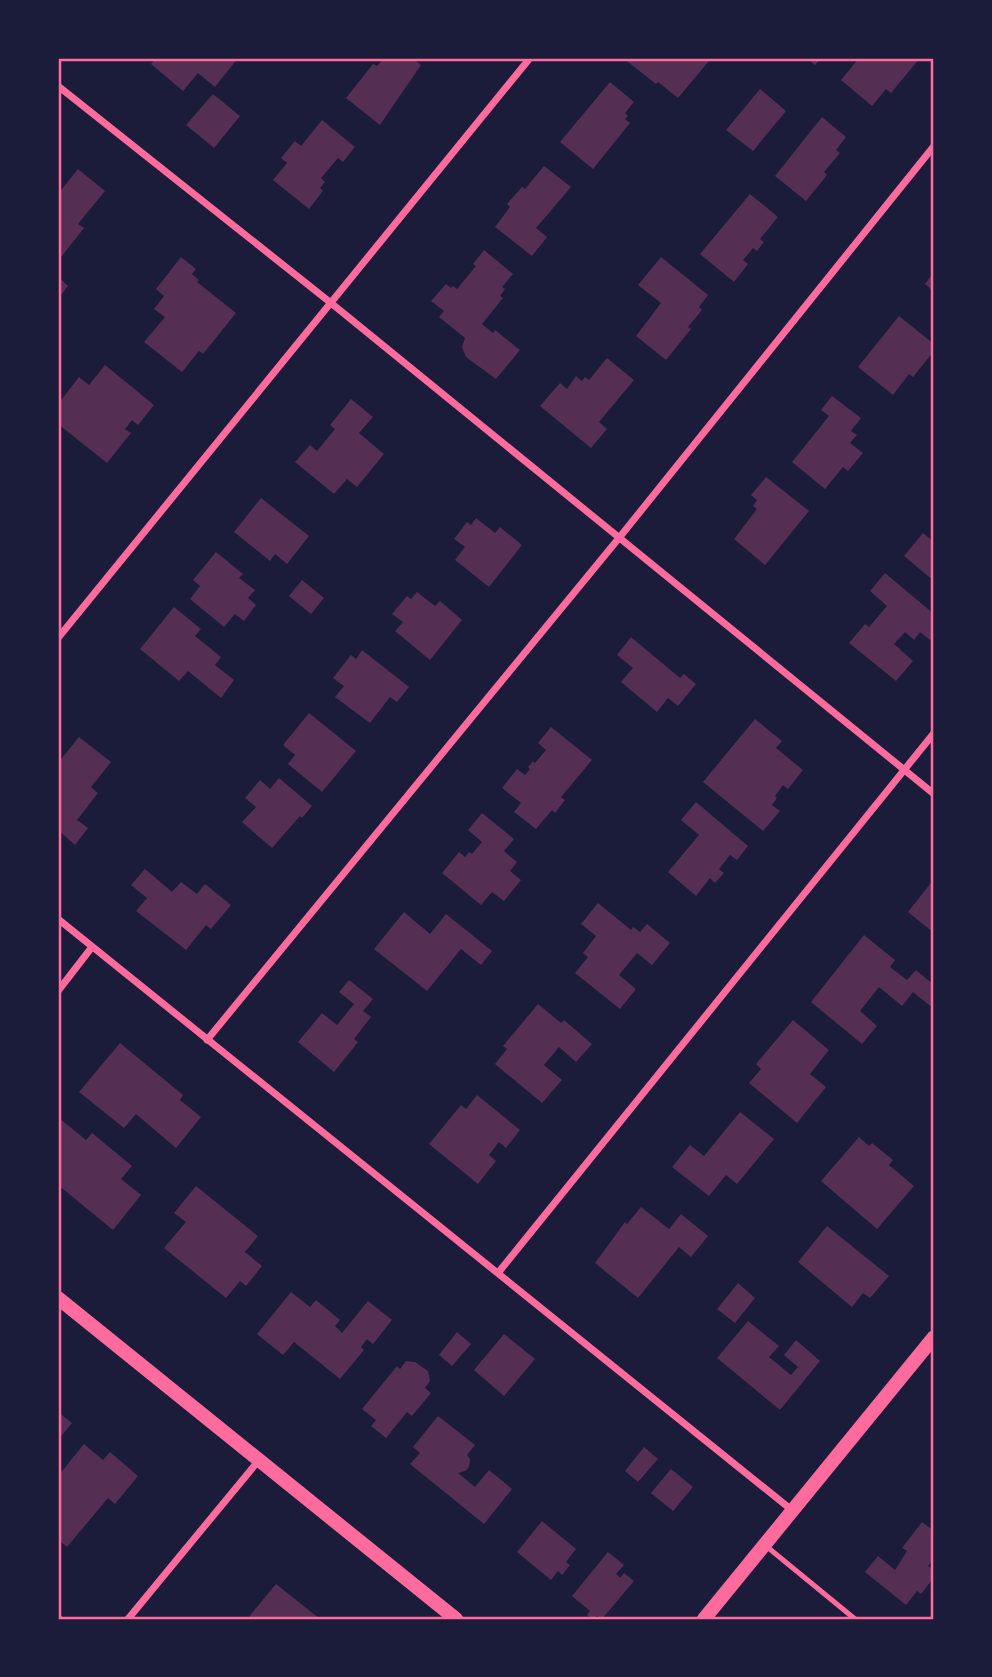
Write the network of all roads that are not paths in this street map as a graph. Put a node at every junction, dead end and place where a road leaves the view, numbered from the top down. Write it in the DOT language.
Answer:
graph roads {
  1 [pos="530,58"];
  2 [pos="58,86"];
  3 [pos="934,146"];
  4 [pos="331,303"];
  5 [pos="619,538"];
  6 [pos="58,638"];
  7 [pos="934,733"];
  8 [pos="904,770"];
  9 [pos="934,794"];
  10 [pos="58,919"];
  11 [pos="92,947"];
  12 [pos="58,991"];
  13 [pos="207,1040"];
  14 [pos="498,1273"];
  15 [pos="58,1298"];
  16 [pos="934,1338"];
  17 [pos="259,1460"];
  18 [pos="793,1511"];
  19 [pos="765,1545"];
  20 [pos="128,1619"];
  21 [pos="456,1619"];
  22 [pos="704,1619"];
  23 [pos="855,1619"];
  1 -- 4 [label="street"];
  2 -- 4 [label="street"];
  3 -- 5 [label="street"];
  4 -- 5 [label="street"];
  4 -- 6 [label="street"];
  5 -- 8 [label="street"];
  5 -- 13 [label="street"];
  7 -- 8 [label="street"];
  8 -- 9 [label="street"];
  8 -- 14 [label="street"];
  10 -- 11 [label="street"];
  11 -- 12 [label="street"];
  11 -- 13 [label="street"];
  13 -- 14 [label="street"];
  14 -- 18 [label="street"];
  15 -- 17 [label="main road"];
  16 -- 18 [label="main road"];
  17 -- 20 [label="street"];
  17 -- 21 [label="main road"];
  18 -- 19 [label="main road"];
  19 -- 22 [label="main road"];
  19 -- 23 [label="lane"];
}
